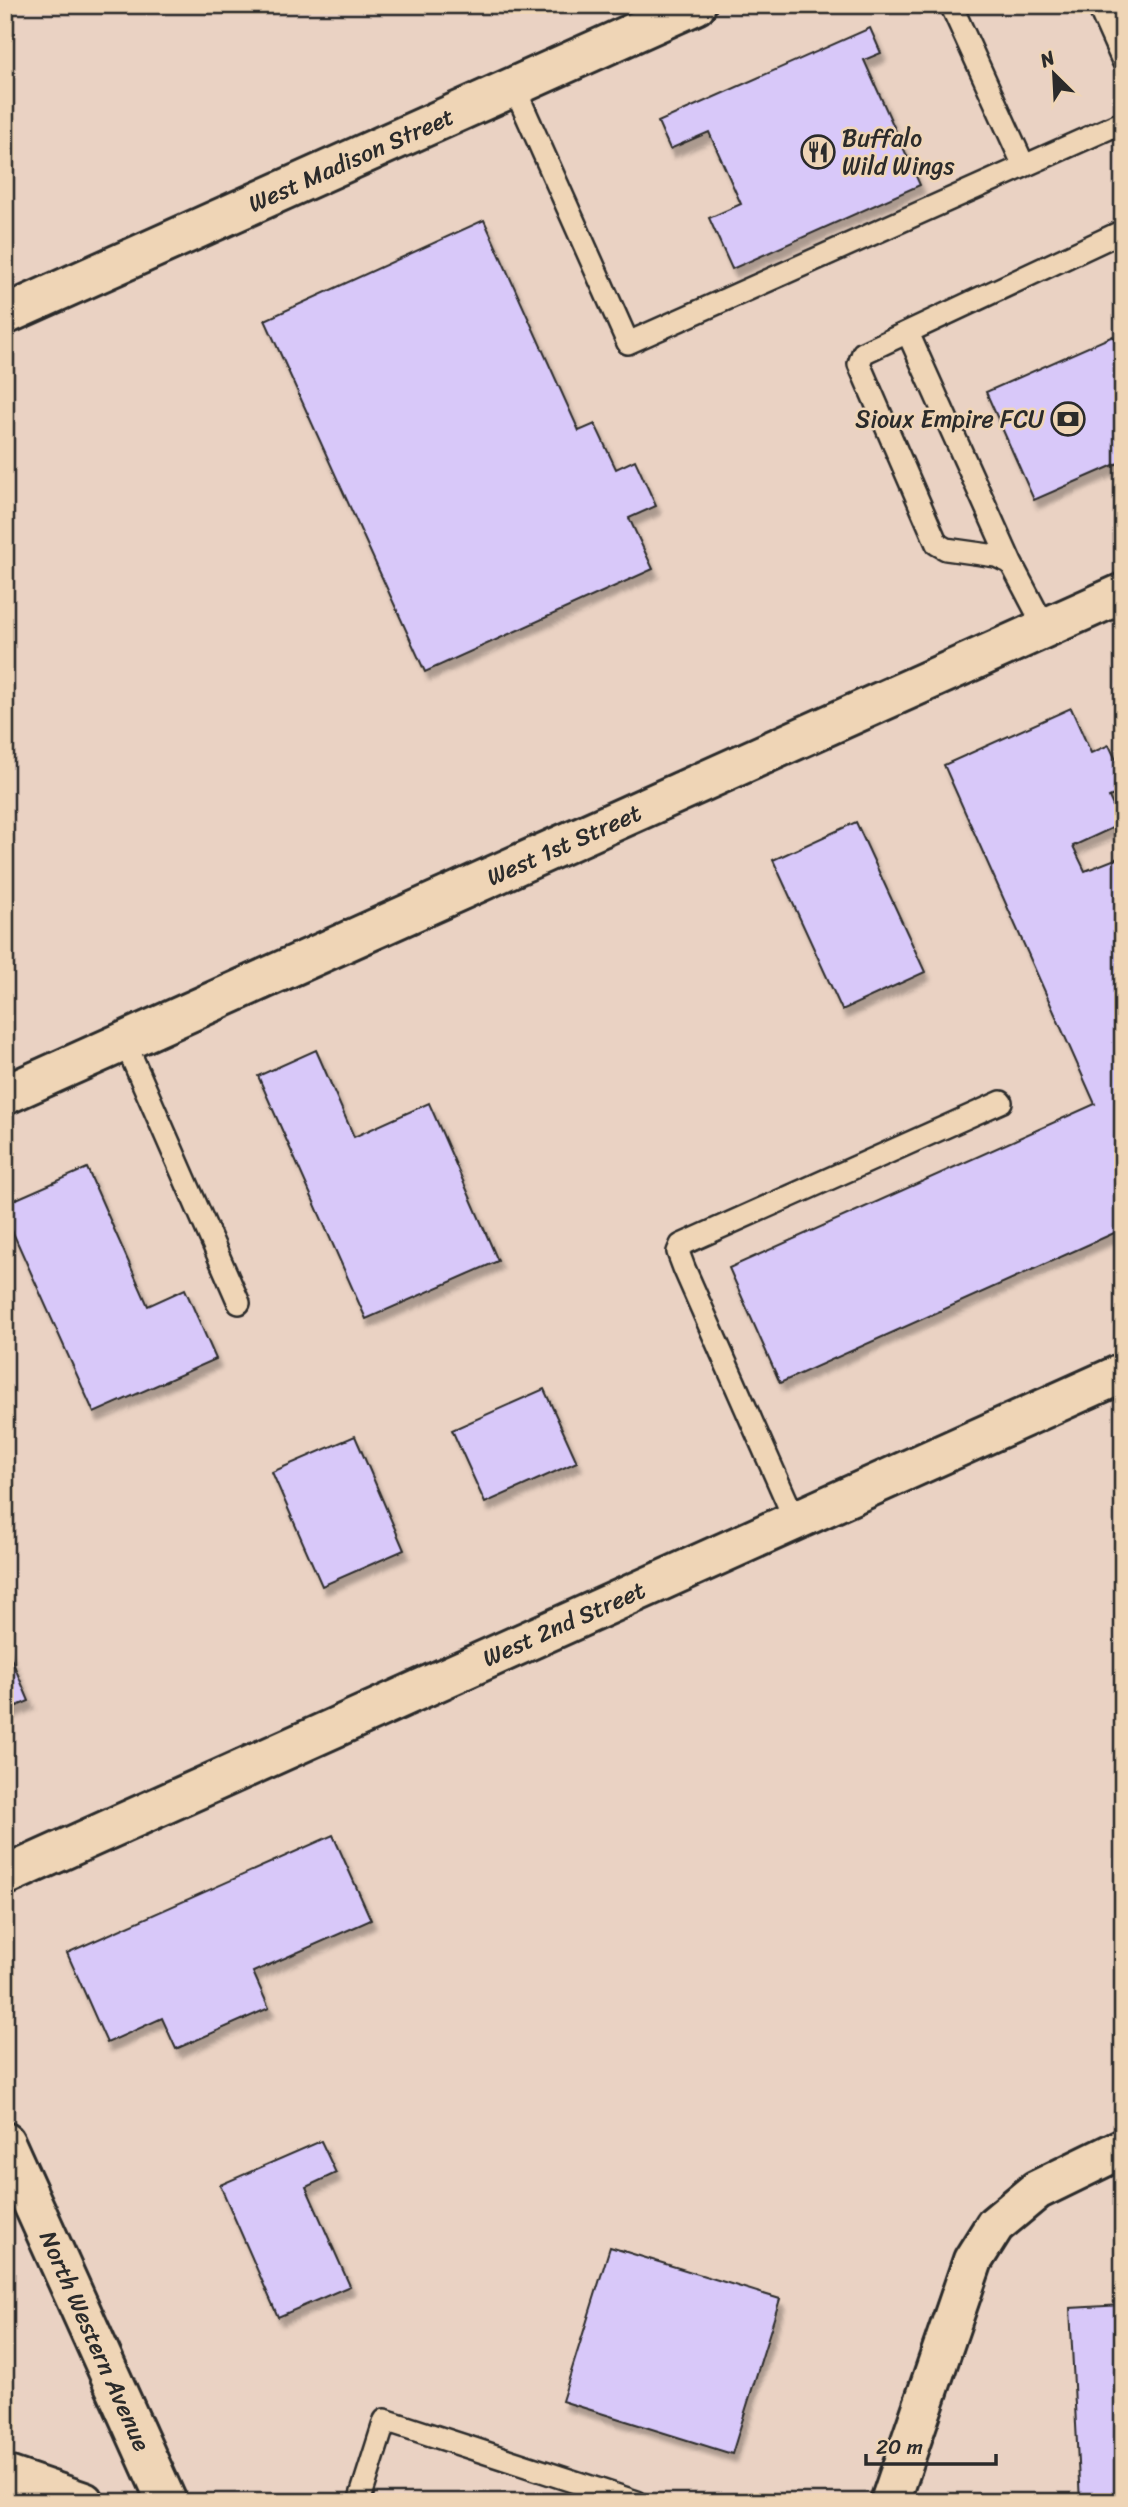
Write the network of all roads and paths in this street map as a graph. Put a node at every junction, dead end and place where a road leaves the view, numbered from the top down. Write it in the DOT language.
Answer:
graph roads {
  1 [pos="696,5"];
  2 [pos="951,5"];
  3 [pos="1098,5"];
  4 [pos="1123,61"];
  5 [pos="514,87"];
  6 [pos="1123,122"];
  7 [pos="1024,166"];
  8 [pos="1123,231"];
  9 [pos="5,315"];
  10 [pos="908,333"];
  11 [pos="1011,563"];
  12 [pos="1123,593"];
  13 [pos="1045,628"];
  14 [pos="125,1042"];
  15 [pos="5,1096"];
  16 [pos="1001,1102"];
  17 [pos="239,1303"];
  18 [pos="1123,1373"];
  19 [pos="794,1520"];
  20 [pos="5,1876"];
  21 [pos="1123,2148"];
  22 [pos="6,2151"];
  23 [pos="5,2475"];
  24 [pos="84,2502"];
  25 [pos="167,2502"];
  26 [pos="359,2502"];
  27 [pos="638,2502"];
  28 [pos="890,2502"];
  1 -- 5 [label="street, West Madison Street"];
  2 -- 7 [label="lane"];
  3 -- 4 [label="lane"];
  5 -- 7 [label="lane"];
  5 -- 9 [label="street, West Madison Street"];
  6 -- 7 [label="lane"];
  8 -- 10 [label="lane"];
  10 -- 11 [label="lane"];
  10 -- 11 [label="lane"];
  11 -- 13 [label="lane"];
  12 -- 13 [label="street, West 1st Street"];
  13 -- 14 [label="street, West 1st Street"];
  14 -- 15 [label="street, West 1st Street"];
  14 -- 17 [label="lane"];
  16 -- 19 [label="lane"];
  18 -- 19 [label="street, West 2nd Street"];
  19 -- 20 [label="street, West 2nd Street"];
  21 -- 28 [label="street"];
  22 -- 25 [label="street, North Western Avenue"];
  23 -- 24 [label="street"];
  26 -- 27 [label="lane"];
}
